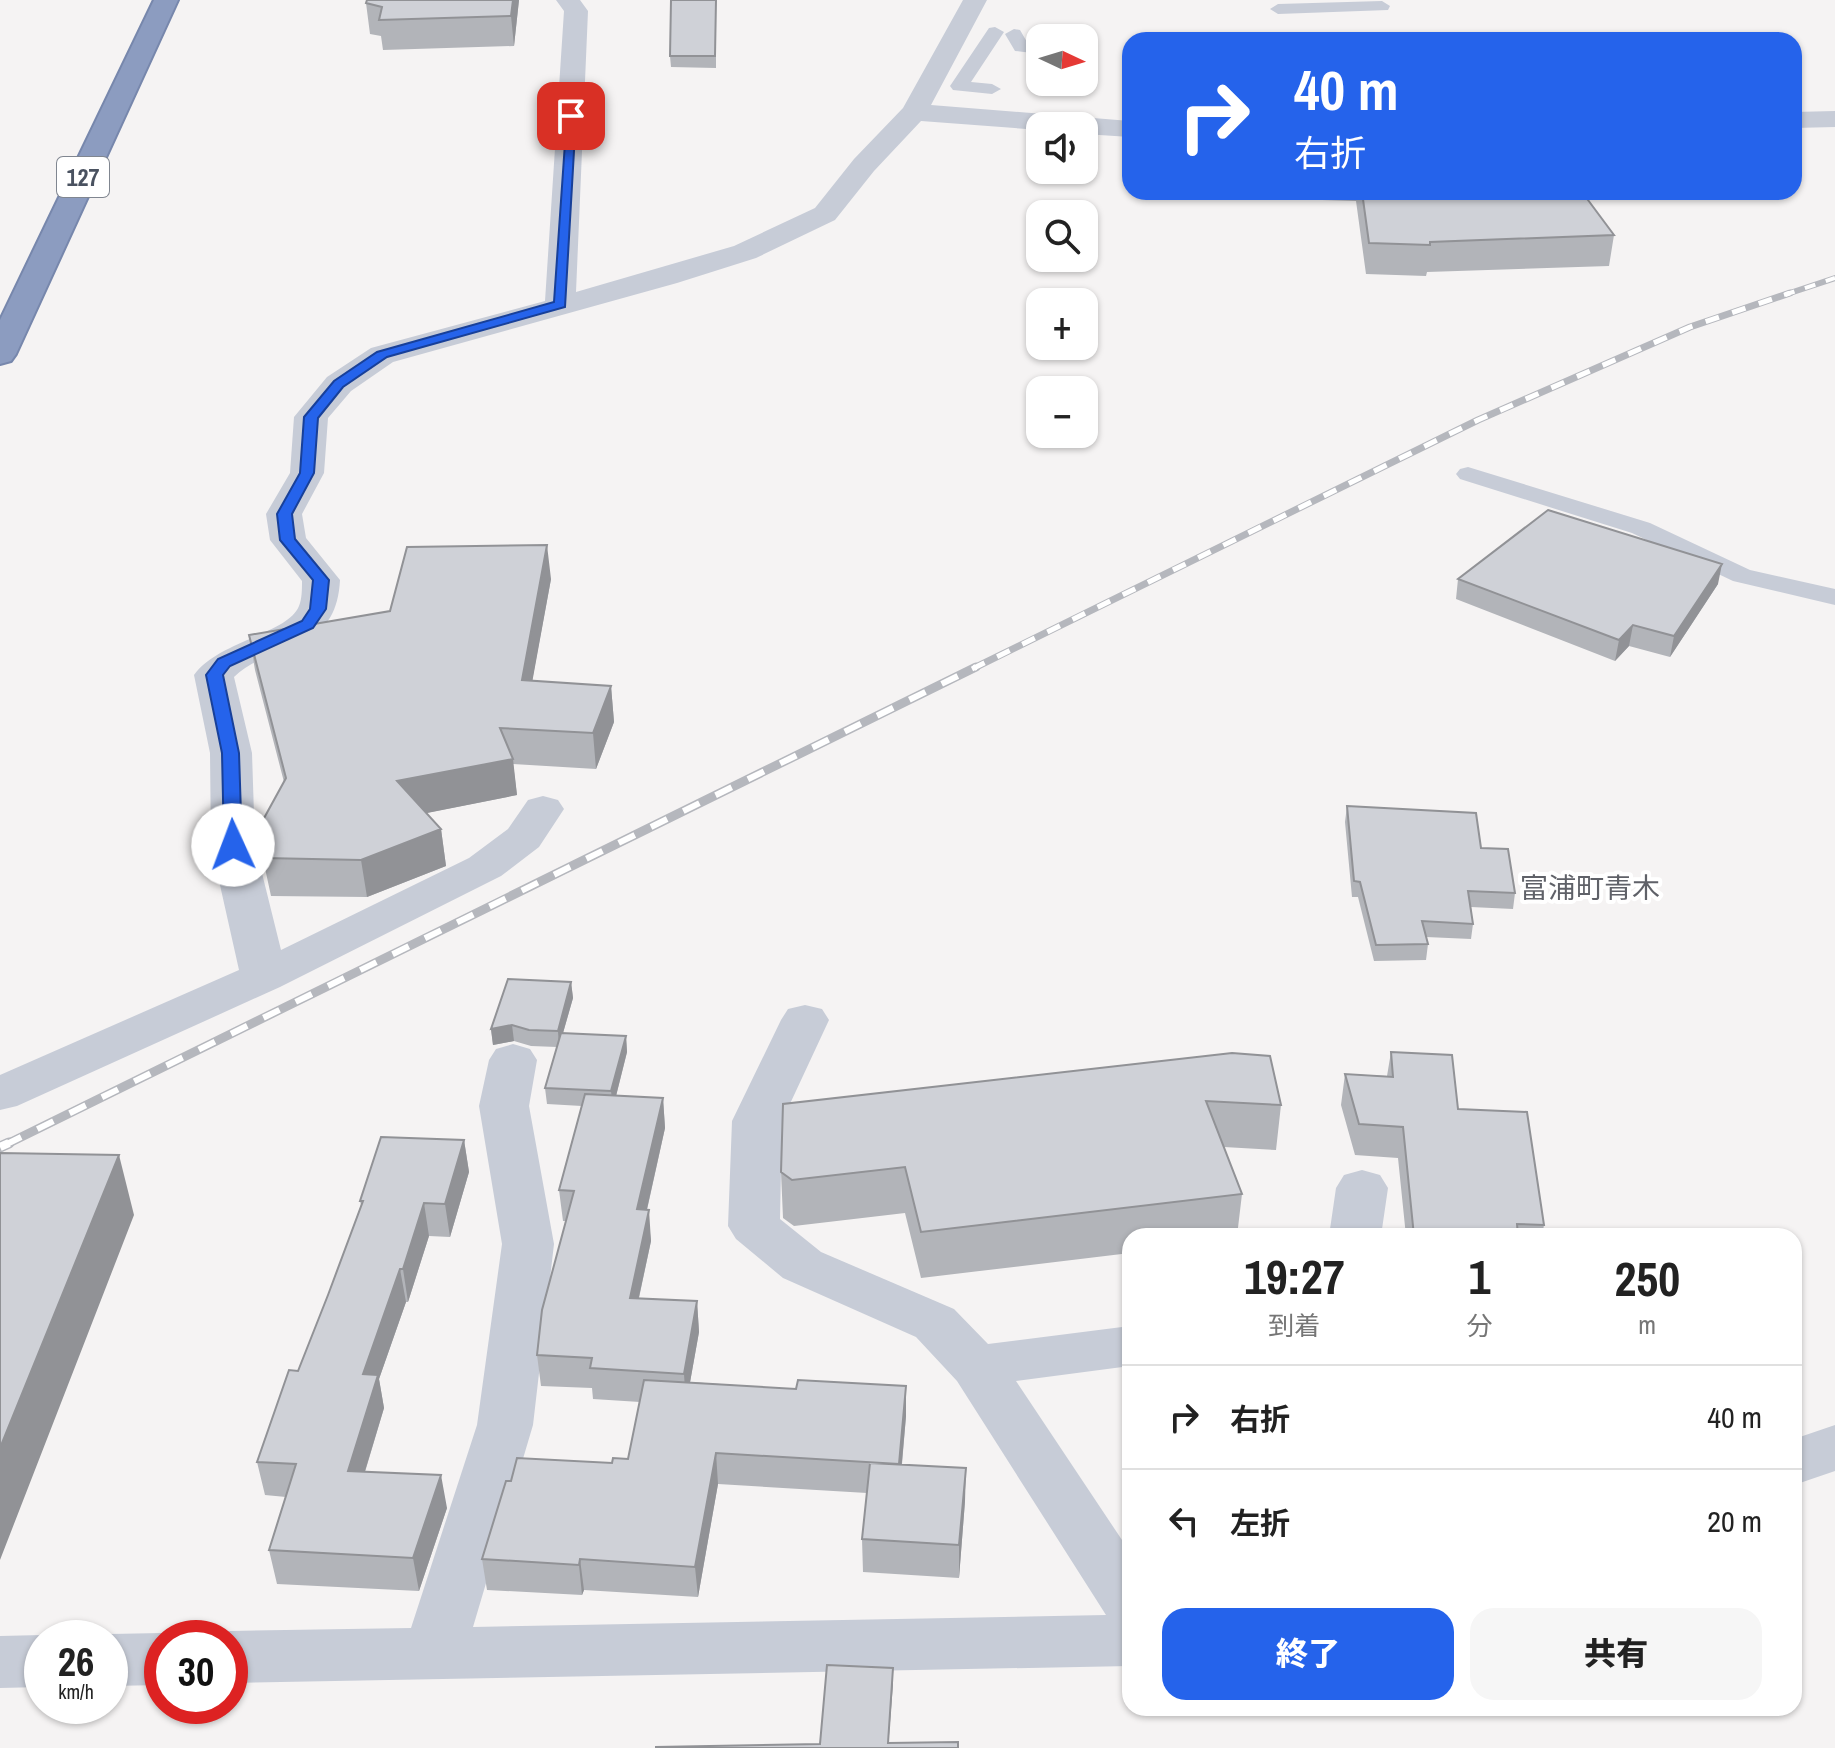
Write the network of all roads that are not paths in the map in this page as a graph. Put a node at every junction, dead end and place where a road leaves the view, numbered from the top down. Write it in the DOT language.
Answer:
graph roads {
  1 [pos="166,0"];
  2 [pos="568,0"];
  3 [pos="975,0"];
  4 [pos="1382,6"];
  5 [pos="1278,9"];
  6 [pos="995,32"];
  7 [pos="1014,34"];
  8 [pos="1026,48"];
  9 [pos="992,89"];
  10 [pos="914,112"];
  11 [pos="1835,119"];
  12 [pos="1802,120"];
  13 [pos="1122,128"];
  14 [pos="560,305"];
  15 [pos="0,354"];
  16 [pos="1468,474"];
  17 [pos="1835,597"];
  18 [pos="543,809"];
  19 [pos="264,977"];
  20 [pos="805,1020"];
  21 [pos="513,1060"];
  22 [pos="0,1094"];
  23 [pos="1122,1347"];
  24 [pos="976,1366"];
  25 [pos="1835,1447"];
  26 [pos="1802,1460"];
  27 [pos="1122,1590"];
  28 [pos="1122,1640"];
  29 [pos="434,1653"];
  30 [pos="248,1657"];
  31 [pos="24,1661"];
  32 [pos="0,1662"];
  1 -- 15 [label="highway, 127"];
  2 -- 14 [label="street"];
  3 -- 10 [label="street"];
  4 -- 5 [label="lane"];
  6 -- 9 [label="lane"];
  7 -- 8 [label="lane"];
  10 -- 13 [label="street"];
  10 -- 14 [label="street"];
  11 -- 12 [label="street"];
  14 -- 19 [label="street"];
  16 -- 17 [label="lane"];
  18 -- 19 [label="street"];
  19 -- 22 [label="street"];
  20 -- 24 [label="street"];
  21 -- 29 [label="street"];
  23 -- 24 [label="street"];
  24 -- 27 [label="street"];
  25 -- 26 [label="street"];
  28 -- 29 [label="street"];
  29 -- 30 [label="street"];
  31 -- 32 [label="street"];
}
